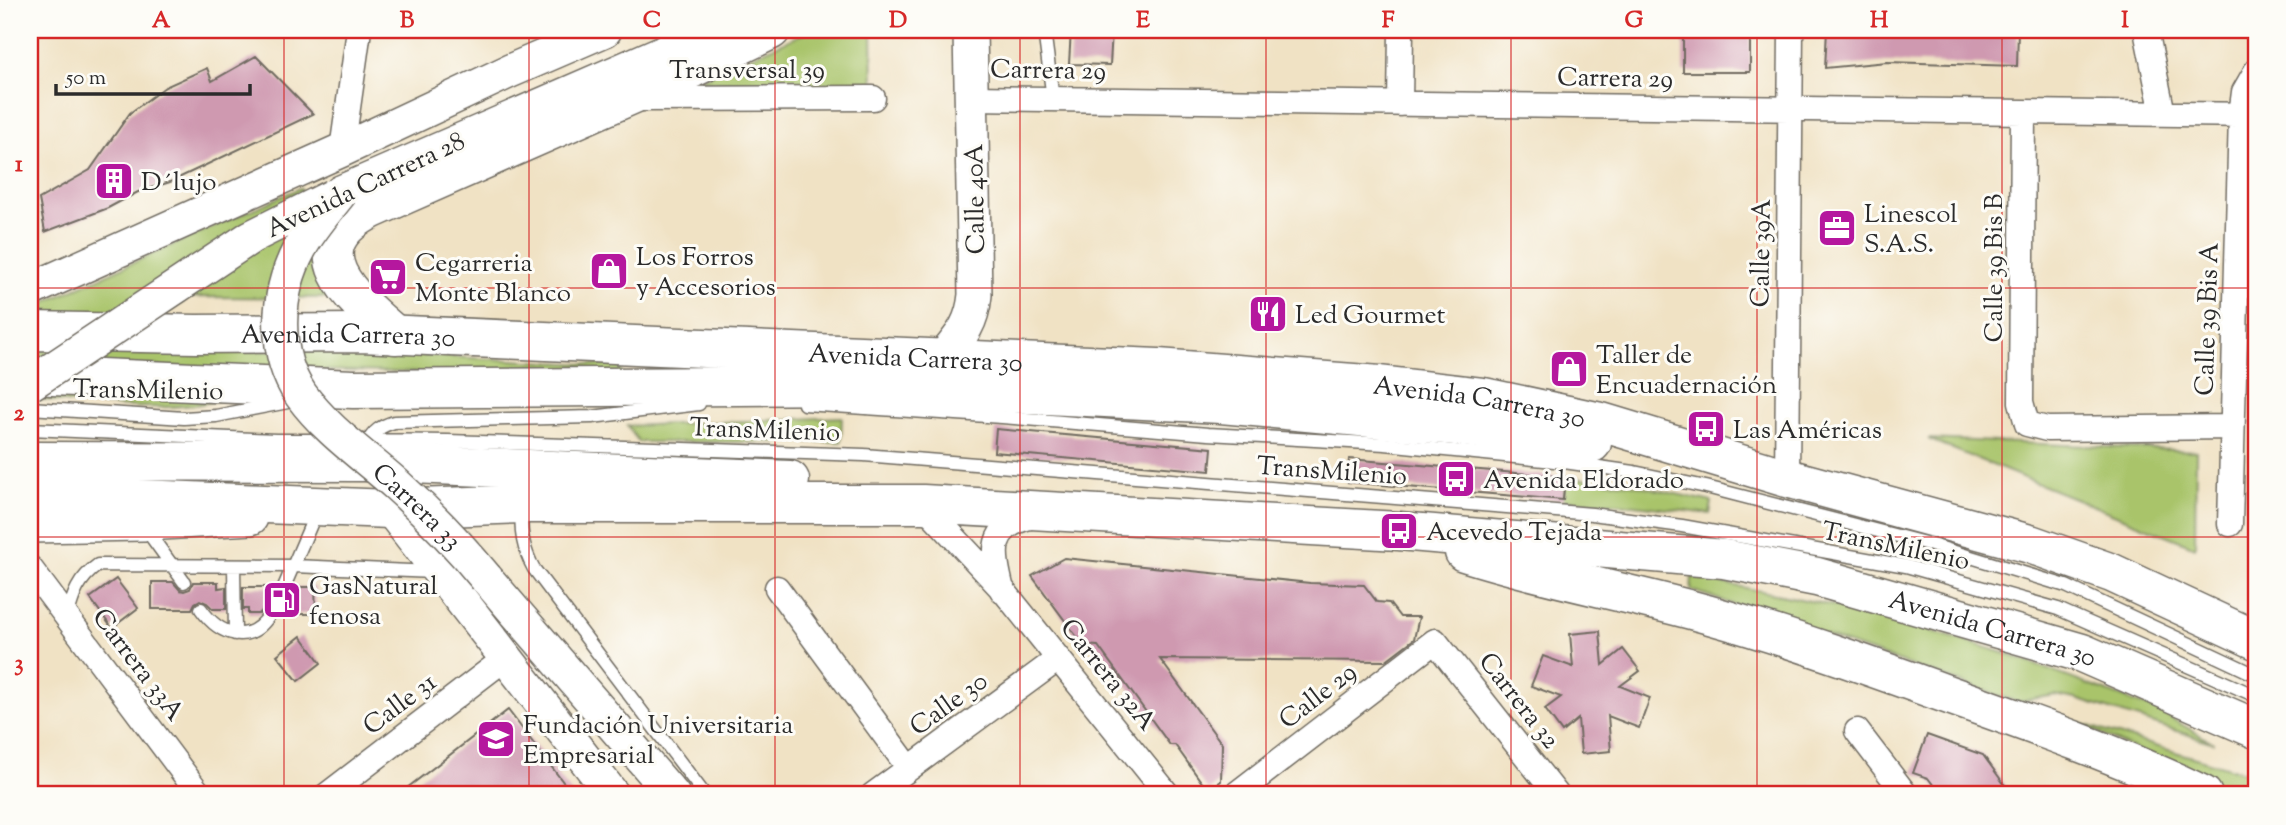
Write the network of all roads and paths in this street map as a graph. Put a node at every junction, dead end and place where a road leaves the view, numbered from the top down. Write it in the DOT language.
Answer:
graph roads {
  1 [pos="359,30"];
  2 [pos="605,30"];
  3 [pos="723,30"];
  4 [pos="771,30"];
  5 [pos="970,30"];
  6 [pos="1044,30"];
  7 [pos="1401,30"];
  8 [pos="1791,30"];
  9 [pos="2146,30"];
  10 [pos="2256,71"];
  11 [pos="873,98"];
  12 [pos="972,98"];
  13 [pos="620,99"];
  14 [pos="1053,99"];
  15 [pos="1400,104"];
  16 [pos="1791,109"];
  17 [pos="2024,112"];
  18 [pos="2164,114"];
  19 [pos="2249,115"];
  20 [pos="342,150"];
  21 [pos="341,192"];
  22 [pos="30,290"];
  23 [pos="30,331"];
  24 [pos="395,335"];
  25 [pos="626,346"];
  26 [pos="942,359"];
  27 [pos="30,375"];
  28 [pos="30,384"];
  29 [pos="852,385"];
  30 [pos="790,403"];
  31 [pos="30,408"];
  32 [pos="2232,427"];
  33 [pos="30,429"];
  34 [pos="586,447"];
  35 [pos="30,461"];
  36 [pos="374,477"];
  37 [pos="1787,478"];
  38 [pos="530,487"];
  39 [pos="30,497"];
  40 [pos="923,504"];
  41 [pos="1055,512"];
  42 [pos="315,514"];
  43 [pos="143,524"];
  44 [pos="2230,524"];
  45 [pos="30,526"];
  46 [pos="1399,531"];
  47 [pos="174,566"];
  48 [pos="234,566"];
  49 [pos="294,566"];
  50 [pos="30,568"];
  51 [pos="440,572"];
  52 [pos="184,582"];
  53 [pos="284,587"];
  54 [pos="777,588"];
  55 [pos="2109,588"];
  56 [pos="1003,590"];
  57 [pos="201,609"];
  58 [pos="270,614"];
  59 [pos="67,618"];
  60 [pos="234,634"];
  61 [pos="2089,639"];
  62 [pos="2256,640"];
  63 [pos="1435,641"];
  64 [pos="507,657"];
  65 [pos="1058,659"];
  66 [pos="2256,675"];
  67 [pos="2256,696"];
  68 [pos="2256,729"];
  69 [pos="1857,731"];
  70 [pos="909,768"];
  71 [pos="1550,793"];
  72 [pos="200,795"];
  73 [pos="327,795"];
  74 [pos="613,795"];
  75 [pos="673,795"];
  76 [pos="705,795"];
  77 [pos="873,795"];
  78 [pos="1168,795"];
  79 [pos="1235,795"];
  80 [pos="1906,795"];
  81 [pos="2203,795"];
  1 -- 20 [label="street"];
  2 -- 20 [label="main road, Avenida Carrera 28"];
  3 -- 21 [label="main road, Avenida Carrera 28"];
  4 -- 13 [label="highway"];
  5 -- 12 [label="main road, Calle 40A"];
  6 -- 14 [label="lane"];
  7 -- 15 [label="street"];
  8 -- 16 [label="street, Calle 39A"];
  9 -- 18 [label="street"];
  10 -- 19 [label="street, Calle 39 Bis A"];
  11 -- 13 [label="street, Transversal 39"];
  12 -- 14 [label="street, Carrera 29"];
  12 -- 26 [label="main road, Calle 40A"];
  13 -- 24 [label="highway"];
  14 -- 15 [label="street, Carrera 29"];
  15 -- 16 [label="street, Carrera 29"];
  16 -- 17 [label="street, Carrera 29"];
  16 -- 37 [label="street, Calle 39A"];
  17 -- 18 [label="street, Carrera 29"];
  17 -- 32 [label="street, Calle 39 Bis B"];
  18 -- 19 [label="street, Carrera 29"];
  19 -- 32 [label="street, Calle 39 Bis A"];
  20 -- 22 [label="main road, Avenida Carrera 28"];
  21 -- 28 [label="main road, Avenida Carrera 28, bridge"];
  21 -- 75 [label="main road, Carrera 33, bridge"];
  23 -- 24 [label="highway, Avenida Carrera 30"];
  24 -- 25 [label="highway, Avenida Carrera 30"];
  25 -- 26 [label="highway, Avenida Carrera 30"];
  25 -- 29 [label="highway"];
  26 -- 37 [label="highway, Avenida Carrera 30"];
  27 -- 29 [label="highway, Avenida Carrera 30"];
  29 -- 37 [label="highway, Avenida Carrera 30"];
  30 -- 55 [label="lane, TransMilenio"];
  31 -- 36 [label="lane, TransMilenio"];
  32 -- 44 [label="street, Calle 39 Bis A"];
  33 -- 36 [label="lane, TransMilenio"];
  34 -- 36 [label="lane, TransMilenio"];
  34 -- 38 [label="lane, TransMilenio"];
  34 -- 61 [label="lane, TransMilenio"];
  35 -- 36 [label="highway, Avenida Carrera 30"];
  36 -- 38 [label="highway, Avenida Carrera 30"];
  36 -- 38 [label="highway, Avenida Carrera 30"];
  36 -- 39 [label="highway, Avenida Carrera 30"];
  36 -- 42 [label="main road, Avenida Carrera 30"];
  36 -- 51 [label="main road, Carrera 33"];
  37 -- 55 [label="highway, Avenida Carrera 30"];
  38 -- 40 [label="highway, Avenida Carrera 30"];
  38 -- 76 [label="lane"];
  40 -- 41 [label="highway, Avenida Carrera 30"];
  40 -- 56 [label="street, Carrera 32A"];
  41 -- 46 [label="highway, Avenida Carrera 30"];
  41 -- 56 [label="street, Carrera 32A"];
  42 -- 43 [label="main road, Avenida Carrera 30"];
  42 -- 49 [label="lane"];
  43 -- 45 [label="main road, Avenida Carrera 30"];
  43 -- 47 [label="lane"];
  46 -- 61 [label="highway, Avenida Carrera 30"];
  46 -- 81 [label="highway"];
  47 -- 48 [label="lane"];
  47 -- 52 [label="lane"];
  47 -- 59 [label="lane"];
  48 -- 49 [label="lane"];
  48 -- 60 [label="lane"];
  49 -- 51 [label="lane"];
  49 -- 53 [label="lane"];
  50 -- 59 [label="street, Carrera 33A"];
  51 -- 64 [label="main road, Carrera 33"];
  54 -- 70 [label="street"];
  55 -- 62 [label="highway, Avenida Carrera 30"];
  55 -- 66 [label="lane, TransMilenio"];
  56 -- 65 [label="street, Carrera 32A"];
  57 -- 60 [label="lane"];
  58 -- 60 [label="lane"];
  59 -- 72 [label="street, Carrera 33A"];
  61 -- 67 [label="lane, TransMilenio"];
  61 -- 68 [label="highway, Avenida Carrera 30"];
  63 -- 71 [label="street, Carrera 32"];
  63 -- 79 [label="street, Calle 29"];
  64 -- 73 [label="street, Calle 31"];
  64 -- 74 [label="main road, Carrera 33"];
  65 -- 70 [label="street, Calle 30"];
  65 -- 78 [label="street, Carrera 32A"];
  69 -- 80 [label="street"];
  70 -- 77 [label="street, Calle 30"];
}
